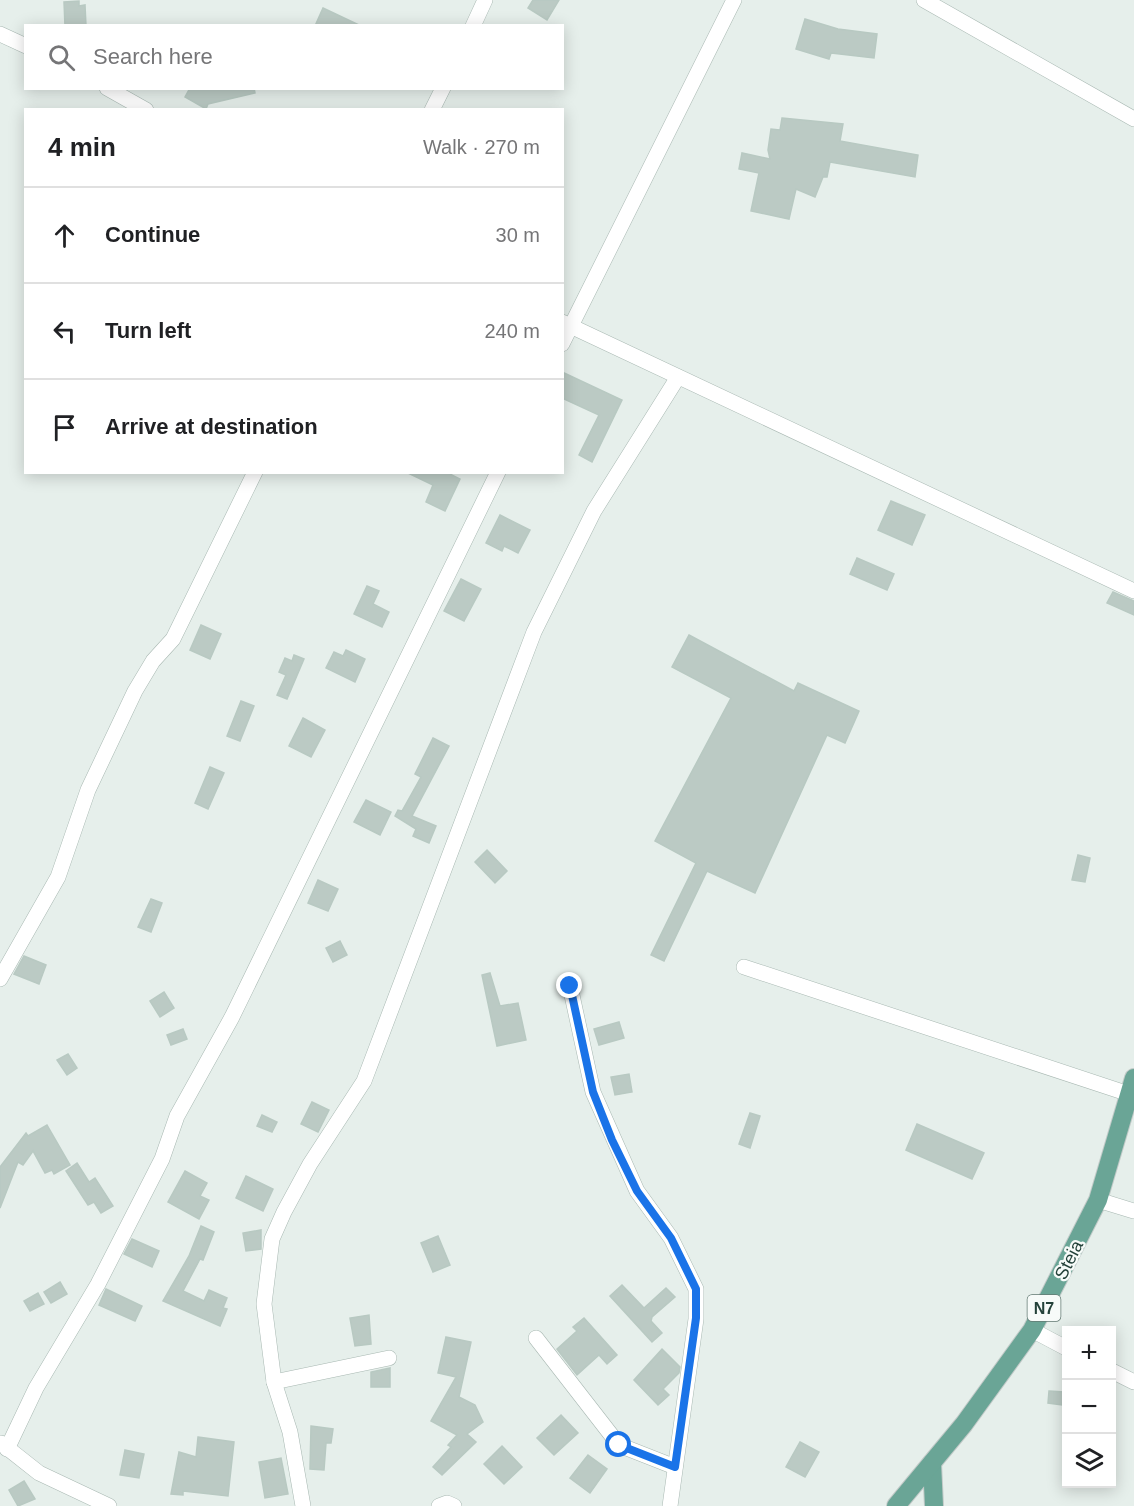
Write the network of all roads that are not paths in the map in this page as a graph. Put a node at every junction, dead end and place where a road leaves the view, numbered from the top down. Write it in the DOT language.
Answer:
graph roads {
  1 [pos="485,0"];
  2 [pos="734,0"];
  3 [pos="924,0"];
  4 [pos="474,24"];
  5 [pos="0,34"];
  6 [pos="24,45"];
  7 [pos="111,90"];
  8 [pos="441,90"];
  9 [pos="142,108"];
  10 [pos="433,108"];
  11 [pos="1134,119"];
  12 [pos="567,324"];
  13 [pos="678,377"];
  14 [pos="254,474"];
  15 [pos="497,474"];
  16 [pos="1134,591"];
  17 [pos="744,967"];
  18 [pos="0,980"];
  19 [pos="570,986"];
  20 [pos="1132,1086"];
  21 [pos="1098,1200"];
  22 [pos="1134,1211"];
  23 [pos="1032,1330"];
  24 [pos="536,1338"];
  25 [pos="1062,1346"];
  26 [pos="389,1358"];
  27 [pos="1116,1373"];
  28 [pos="274,1382"];
  29 [pos="1134,1383"];
  30 [pos="4,1446"];
  31 [pos="932,1463"];
  32 [pos="675,1467"];
  33 [pos="109,1506"];
  34 [pos="303,1506"];
  35 [pos="440,1506"];
  36 [pos="454,1506"];
  37 [pos="670,1506"];
  38 [pos="897,1506"];
  39 [pos="934,1506"];
  1 -- 4 [label="street"];
  2 -- 12 [label="street"];
  3 -- 11 [label="street"];
  5 -- 6 [label="street"];
  7 -- 9 [label="street"];
  8 -- 10 [label="street"];
  12 -- 13 [label="street"];
  13 -- 16 [label="street"];
  13 -- 28 [label="street"];
  14 -- 18 [label="street"];
  15 -- 30 [label="street"];
  17 -- 20 [label="street"];
  19 -- 32 [label="street"];
  20 -- 21 [label="main road, Steia / N7"];
  21 -- 22 [label="street"];
  21 -- 23 [label="main road, Steia / N7"];
  23 -- 25 [label="street"];
  23 -- 31 [label="main road, Steia / N7"];
  24 -- 32 [label="street"];
  26 -- 28 [label="street"];
  27 -- 29 [label="street"];
  28 -- 34 [label="street"];
  30 -- 33 [label="street"];
  31 -- 38 [label="main road, Steia / N7"];
  31 -- 39 [label="main road"];
  32 -- 37 [label="street"];
  35 -- 36 [label="street"];
}
